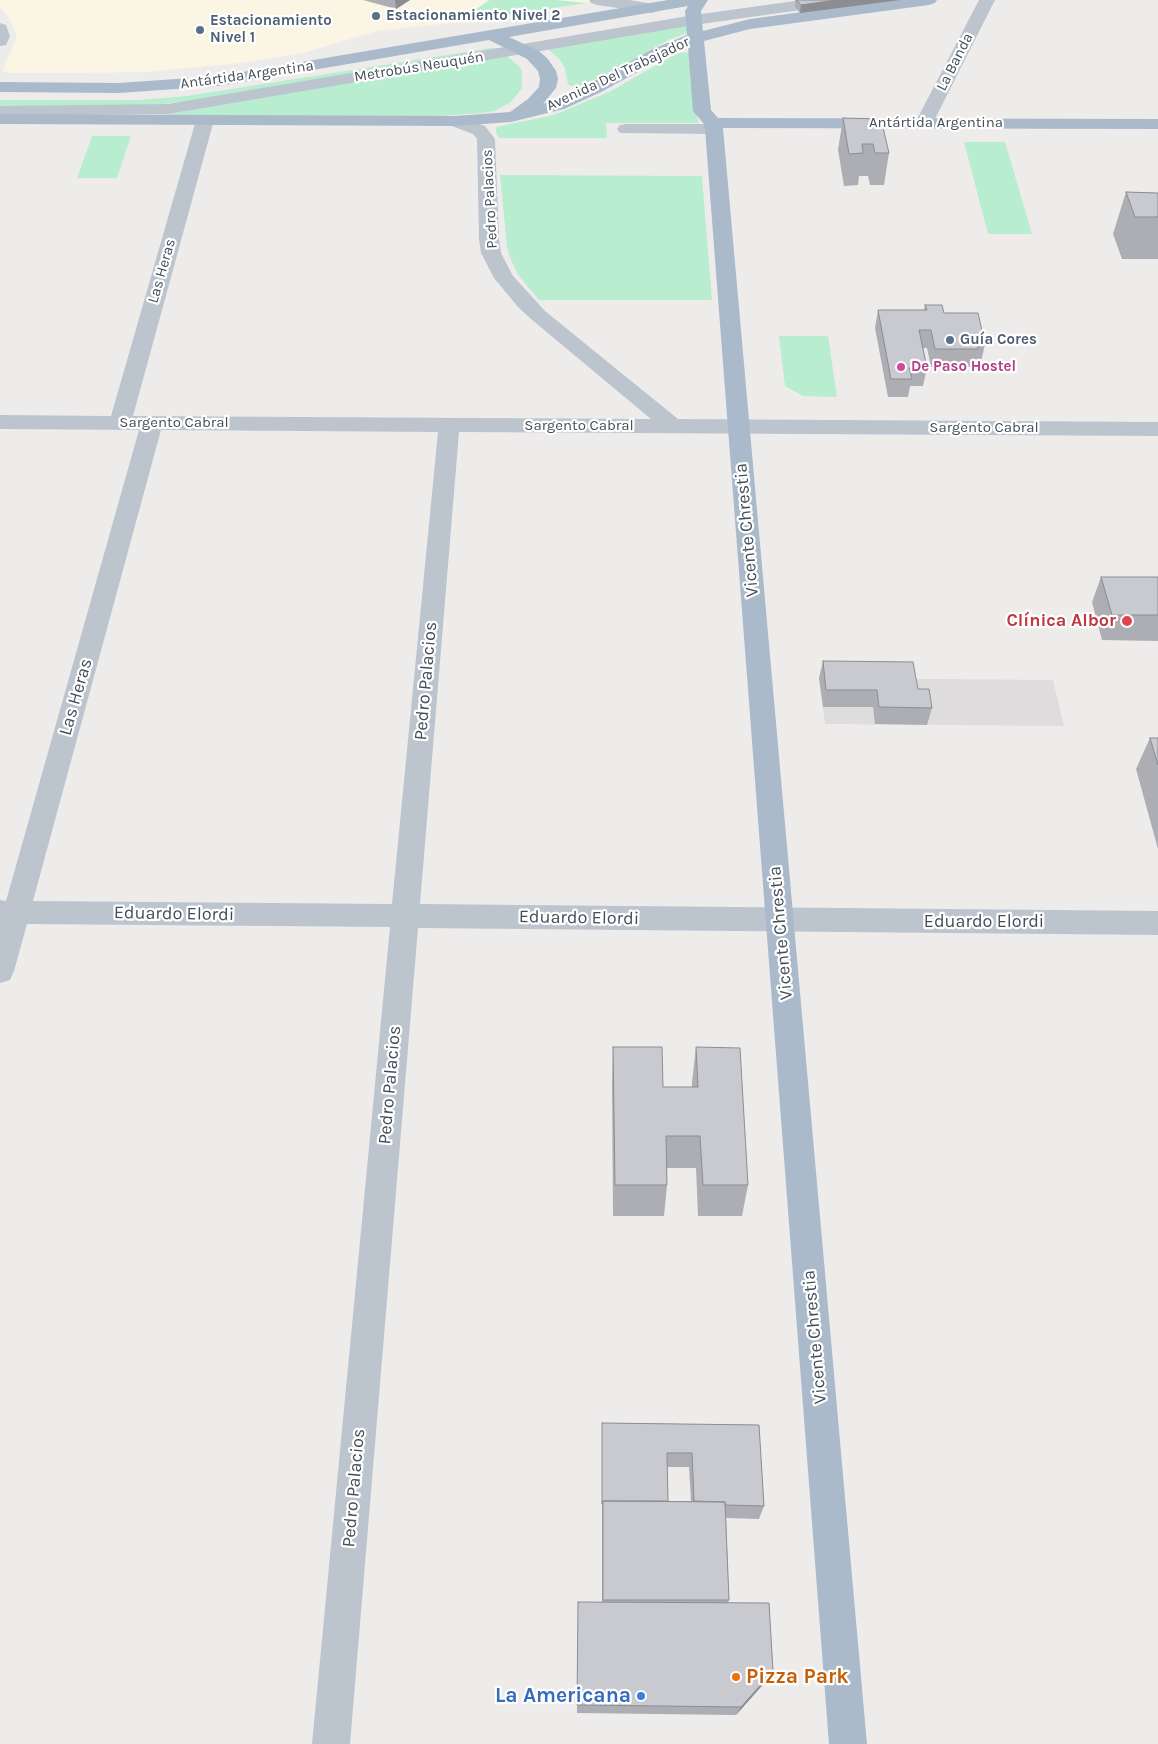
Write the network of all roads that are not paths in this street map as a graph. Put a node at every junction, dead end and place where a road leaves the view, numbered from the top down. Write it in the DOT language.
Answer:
graph roads {
  1 [pos="597,0"];
  2 [pos="753,0"];
  3 [pos="776,0"];
  4 [pos="836,0"];
  5 [pos="858,0"];
  6 [pos="900,0"];
  7 [pos="928,0"];
  8 [pos="987,0"];
  9 [pos="652,8"];
  10 [pos="704,10"];
  11 [pos="0,28"];
  12 [pos="492,35"];
  13 [pos="696,38"];
  14 [pos="0,42"];
  15 [pos="517,46"];
  16 [pos="714,50"];
  17 [pos="0,88"];
  18 [pos="0,97"];
  19 [pos="720,103"];
  20 [pos="0,111"];
  21 [pos="511,117"];
  22 [pos="0,119"];
  23 [pos="205,120"];
  24 [pos="455,121"];
  25 [pos="924,123"];
  26 [pos="1158,124"];
  27 [pos="714,126"];
  28 [pos="626,129"];
  29 [pos="0,422"];
  30 [pos="120,423"];
  31 [pos="152,423"];
  32 [pos="450,425"];
  33 [pos="673,426"];
  34 [pos="739,427"];
  35 [pos="1158,429"];
  36 [pos="8,912"];
  37 [pos="405,916"];
  38 [pos="780,921"];
  39 [pos="1158,924"];
  40 [pos="0,971"];
  41 [pos="331,1744"];
  42 [pos="848,1744"];
  1 -- 9 [label="street"];
  2 -- 10 [label="street"];
  3 -- 10 [label="street, Metrobús Neuquén"];
  4 -- 10 [label="street, Metrobús Neuquén"];
  5 -- 6 [label="street"];
  7 -- 10 [label="main road, Avenida Del Trabajador"];
  8 -- 25 [label="street, La Banda"];
  9 -- 10 [label="main road, Avenida Del Trabajador"];
  9 -- 12 [label="main road, Avenida Del Trabajador"];
  10 -- 13 [label="main road, Avenida Del Trabajador"];
  10 -- 15 [label="street, Metrobús Neuquén"];
  10 -- 16 [label="main road"];
  11 -- 14 [label="street"];
  12 -- 15 [label="main road"];
  12 -- 17 [label="main road, Antártida Argentina"];
  13 -- 21 [label="main road, Avenida Del Trabajador"];
  13 -- 27 [label="main road, Vicente Chrestia"];
  15 -- 18 [label="street, Metrobús Neuquén"];
  15 -- 20 [label="street, Metrobús Neuquén"];
  15 -- 21 [label="main road"];
  19 -- 27 [label="main road, Vicente Chrestia"];
  21 -- 24 [label="main road, Avenida Del Trabajador"];
  22 -- 23 [label="main road"];
  23 -- 24 [label="main road"];
  23 -- 30 [label="street, Las Heras"];
  24 -- 33 [label="street, Pedro Palacios"];
  25 -- 26 [label="main road, Antártida Argentina"];
  25 -- 27 [label="main road, Antártida Argentina"];
  27 -- 28 [label="street, Antártida Argentina"];
  27 -- 34 [label="main road, Vicente Chrestia"];
  29 -- 30 [label="street, Sargento Cabral"];
  30 -- 31 [label="street, Sargento Cabral"];
  31 -- 32 [label="street, Sargento Cabral"];
  31 -- 36 [label="street, Las Heras"];
  32 -- 33 [label="street, Sargento Cabral"];
  32 -- 37 [label="street, Pedro Palacios"];
  33 -- 34 [label="street, Sargento Cabral"];
  34 -- 35 [label="street, Sargento Cabral"];
  34 -- 38 [label="main road, Vicente Chrestia"];
  36 -- 37 [label="street, Eduardo Elordi"];
  36 -- 40 [label="street, Las Heras"];
  37 -- 38 [label="street, Eduardo Elordi"];
  37 -- 41 [label="street, Pedro Palacios"];
  38 -- 39 [label="street, Eduardo Elordi"];
  38 -- 42 [label="main road, Vicente Chrestia"];
}
